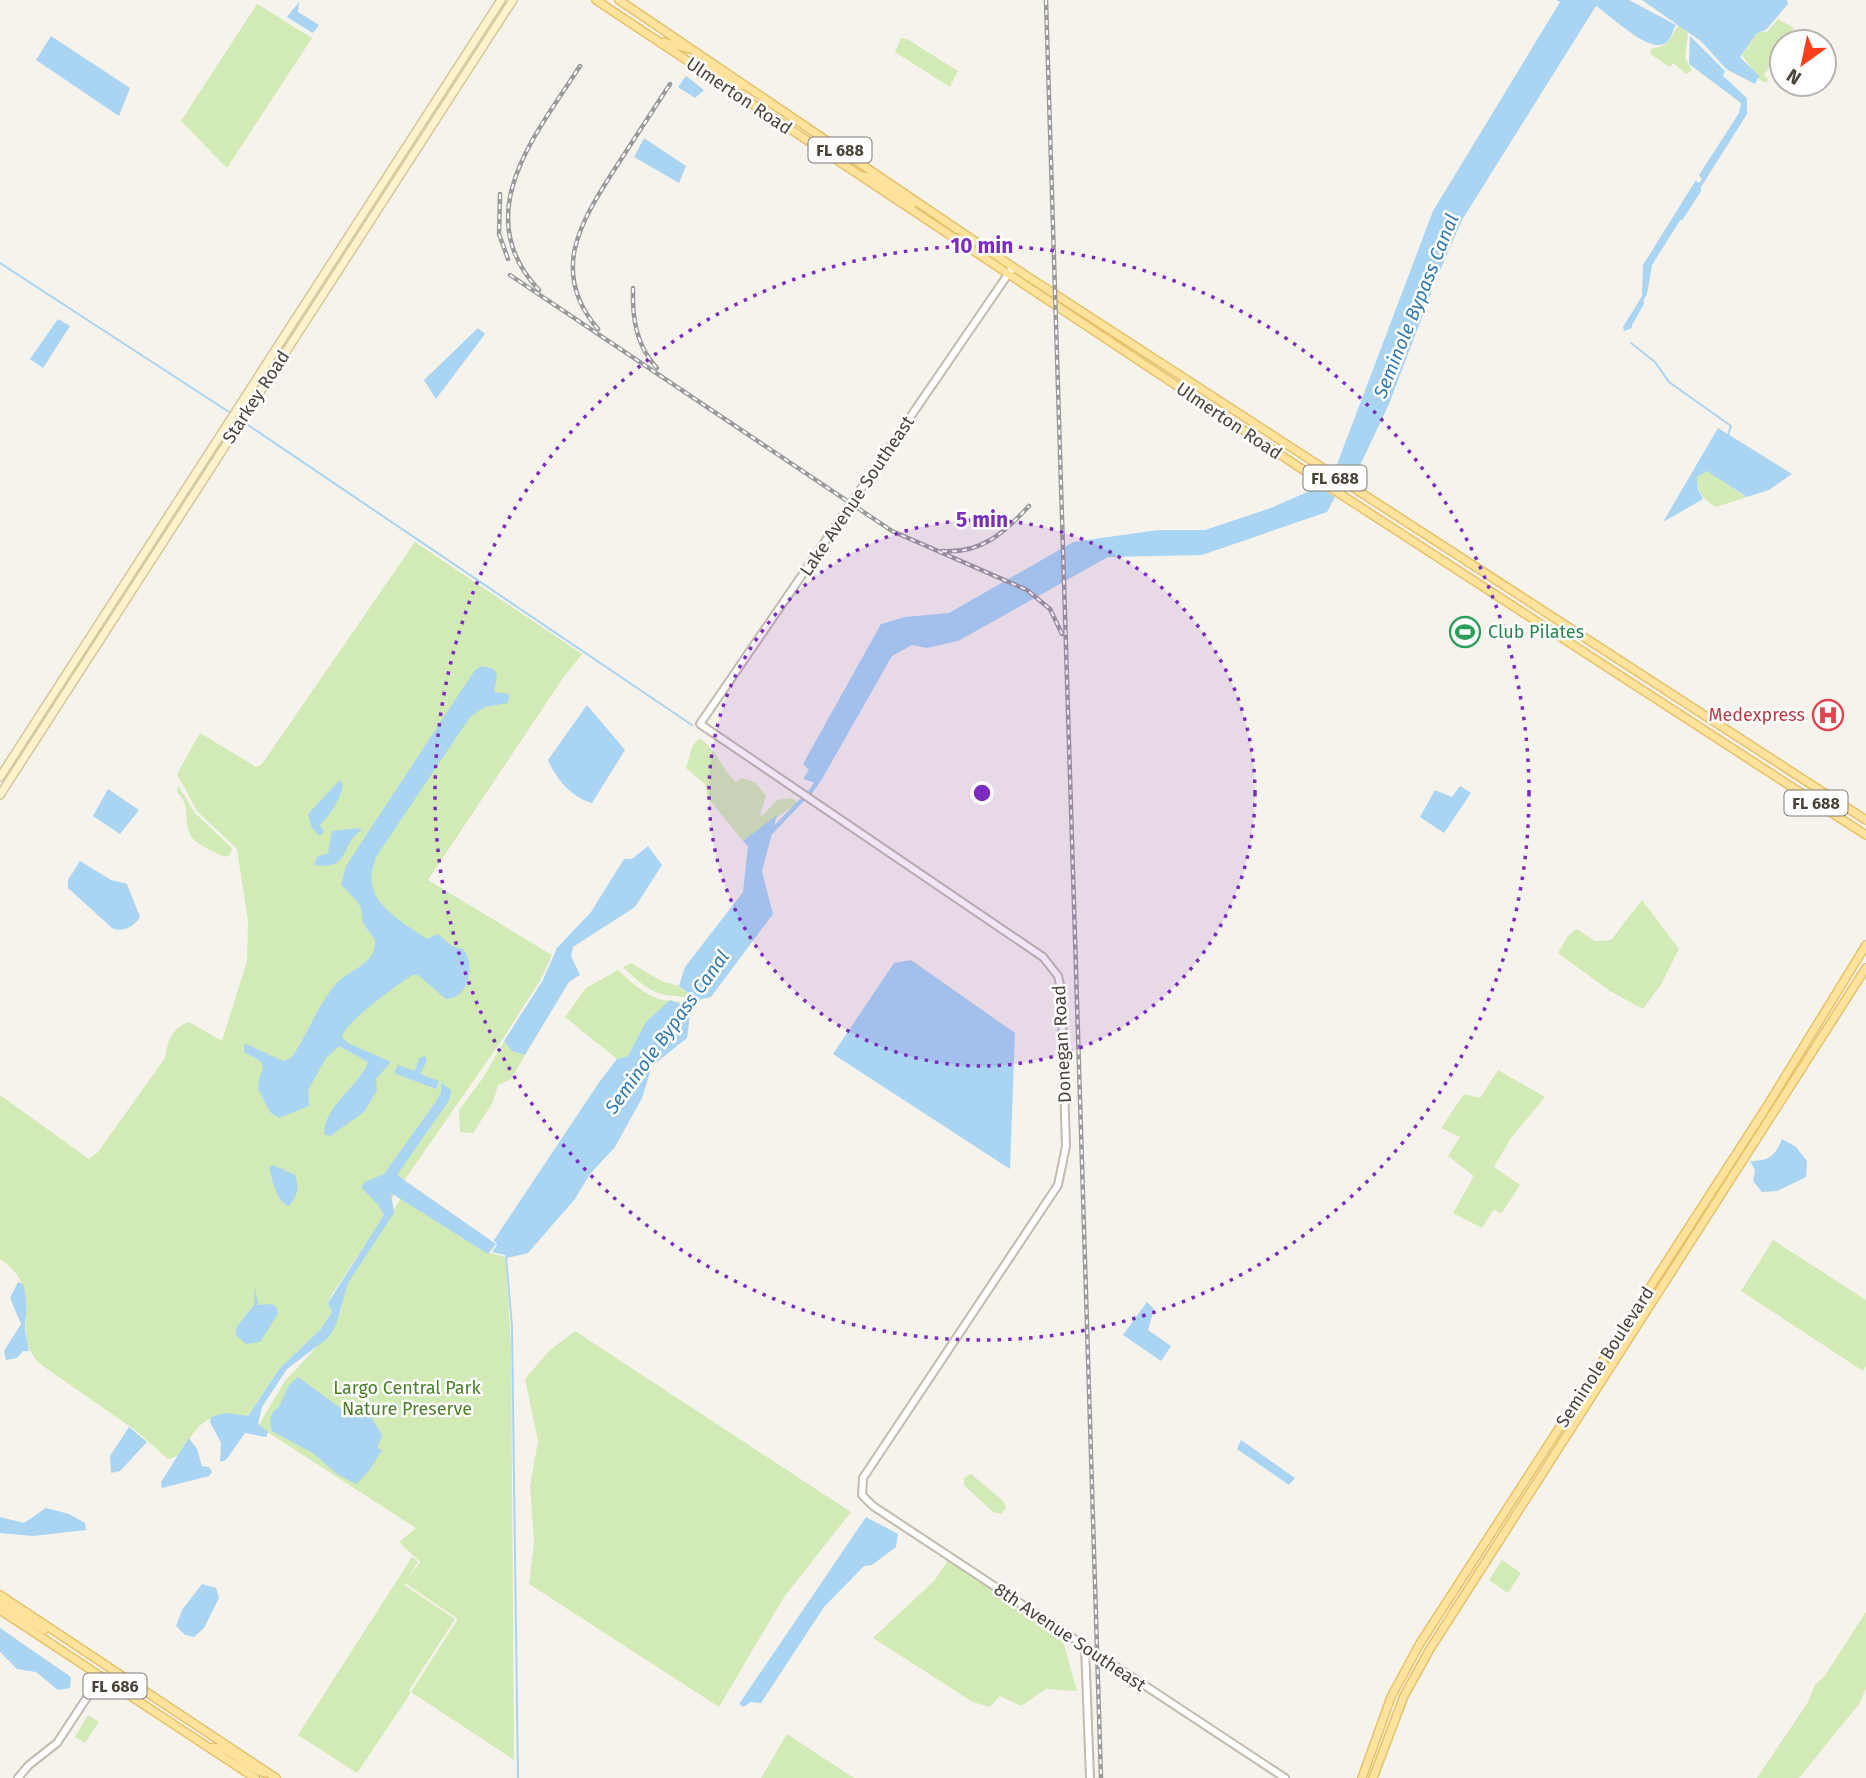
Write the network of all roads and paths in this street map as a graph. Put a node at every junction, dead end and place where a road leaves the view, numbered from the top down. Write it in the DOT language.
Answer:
graph roads {
  1 [pos="501,0"];
  2 [pos="513,0"];
  3 [pos="596,0"];
  4 [pos="619,0"];
  5 [pos="660,42"];
  6 [pos="692,49"];
  7 [pos="687,61"];
  8 [pos="746,87"];
  9 [pos="758,108"];
  10 [pos="818,136"];
  11 [pos="860,176"];
  12 [pos="931,212"];
  13 [pos="1013,267"];
  14 [pos="1007,275"];
  15 [pos="700,724"];
  16 [pos="0,777"];
  17 [pos="0,795"];
  18 [pos="1866,820"];
  19 [pos="1866,835"];
  20 [pos="1866,945"];
  21 [pos="1866,968"];
  22 [pos="1815,1026"];
  23 [pos="1823,1036"];
  24 [pos="1798,1055"];
  25 [pos="1794,1081"];
  26 [pos="1764,1111"];
  27 [pos="1756,1142"];
  28 [pos="1742,1144"];
  29 [pos="1729,1184"];
  30 [pos="860,1491"];
  31 [pos="0,1595"];
  32 [pos="0,1603"];
  33 [pos="0,1610"];
  34 [pos="55,1632"];
  35 [pos="39,1635"];
  36 [pos="1085,1646"];
  37 [pos="107,1666"];
  38 [pos="101,1676"];
  39 [pos="159,1714"];
  40 [pos="217,1739"];
  41 [pos="210,1748"];
  42 [pos="273,1776"];
  43 [pos="18,1778"];
  44 [pos="256,1778"];
  45 [pos="1090,1778"];
  46 [pos="1285,1778"];
  47 [pos="1362,1778"];
  48 [pos="1373,1778"];
  1 -- 16 [label="main road, Starkey Road"];
  2 -- 17 [label="main road, Starkey Road"];
  3 -- 5 [label="main road, Ulmerton Road / FL 688"];
  4 -- 6 [label="main road, Ulmerton Road / FL 688"];
  5 -- 6 [label="main road"];
  5 -- 7 [label="main road, Ulmerton Road / FL 688"];
  6 -- 8 [label="main road, Ulmerton Road / FL 688"];
  7 -- 8 [label="main road"];
  7 -- 9 [label="main road, Ulmerton Road / FL 688"];
  8 -- 10 [label="main road, Ulmerton Road / FL 688"];
  9 -- 10 [label="main road"];
  9 -- 11 [label="main road, Ulmerton Road / FL 688"];
  10 -- 12 [label="main road, Ulmerton Road / FL 688"];
  11 -- 12 [label="main road"];
  11 -- 14 [label="main road, Ulmerton Road / FL 688"];
  12 -- 13 [label="main road, Ulmerton Road / FL 688"];
  13 -- 14 [label="street, Lake Avenue Southeast"];
  13 -- 18 [label="main road, Ulmerton Road / FL 688"];
  14 -- 15 [label="street, Lake Avenue Southeast"];
  14 -- 19 [label="main road, Ulmerton Road / FL 688"];
  15 -- 30 [label="street, Donegan Road"];
  20 -- 22 [label="main road, Seminole Boulevard"];
  21 -- 23 [label="main road, Seminole Boulevard"];
  22 -- 23 [label="main road"];
  22 -- 24 [label="main road, Seminole Boulevard"];
  23 -- 25 [label="main road, Seminole Boulevard"];
  24 -- 25 [label="main road"];
  24 -- 26 [label="main road, Seminole Boulevard"];
  25 -- 27 [label="main road, Seminole Boulevard"];
  26 -- 27 [label="main road"];
  26 -- 28 [label="main road, Seminole Boulevard"];
  27 -- 29 [label="main road, Seminole Boulevard"];
  28 -- 29 [label="main road"];
  28 -- 47 [label="main road, Seminole Boulevard"];
  29 -- 48 [label="main road, Seminole Boulevard"];
  30 -- 36 [label="street, 8th Avenue Southeast"];
  31 -- 34 [label="main road, FL 686"];
  32 -- 34 [label="main road"];
  33 -- 35 [label="main road, FL 686"];
  34 -- 37 [label="main road, FL 686"];
  35 -- 37 [label="main road"];
  35 -- 38 [label="main road, FL 686"];
  36 -- 45 [label="street"];
  36 -- 46 [label="street, 8th Avenue Southeast"];
  37 -- 40 [label="main road, FL 686"];
  38 -- 39 [label="main road, FL 686"];
  38 -- 43 [label="street"];
  39 -- 40 [label="main road"];
  39 -- 41 [label="main road, FL 686"];
  40 -- 42 [label="main road, FL 686"];
  41 -- 42 [label="main road"];
  41 -- 44 [label="main road, FL 686"];
}
